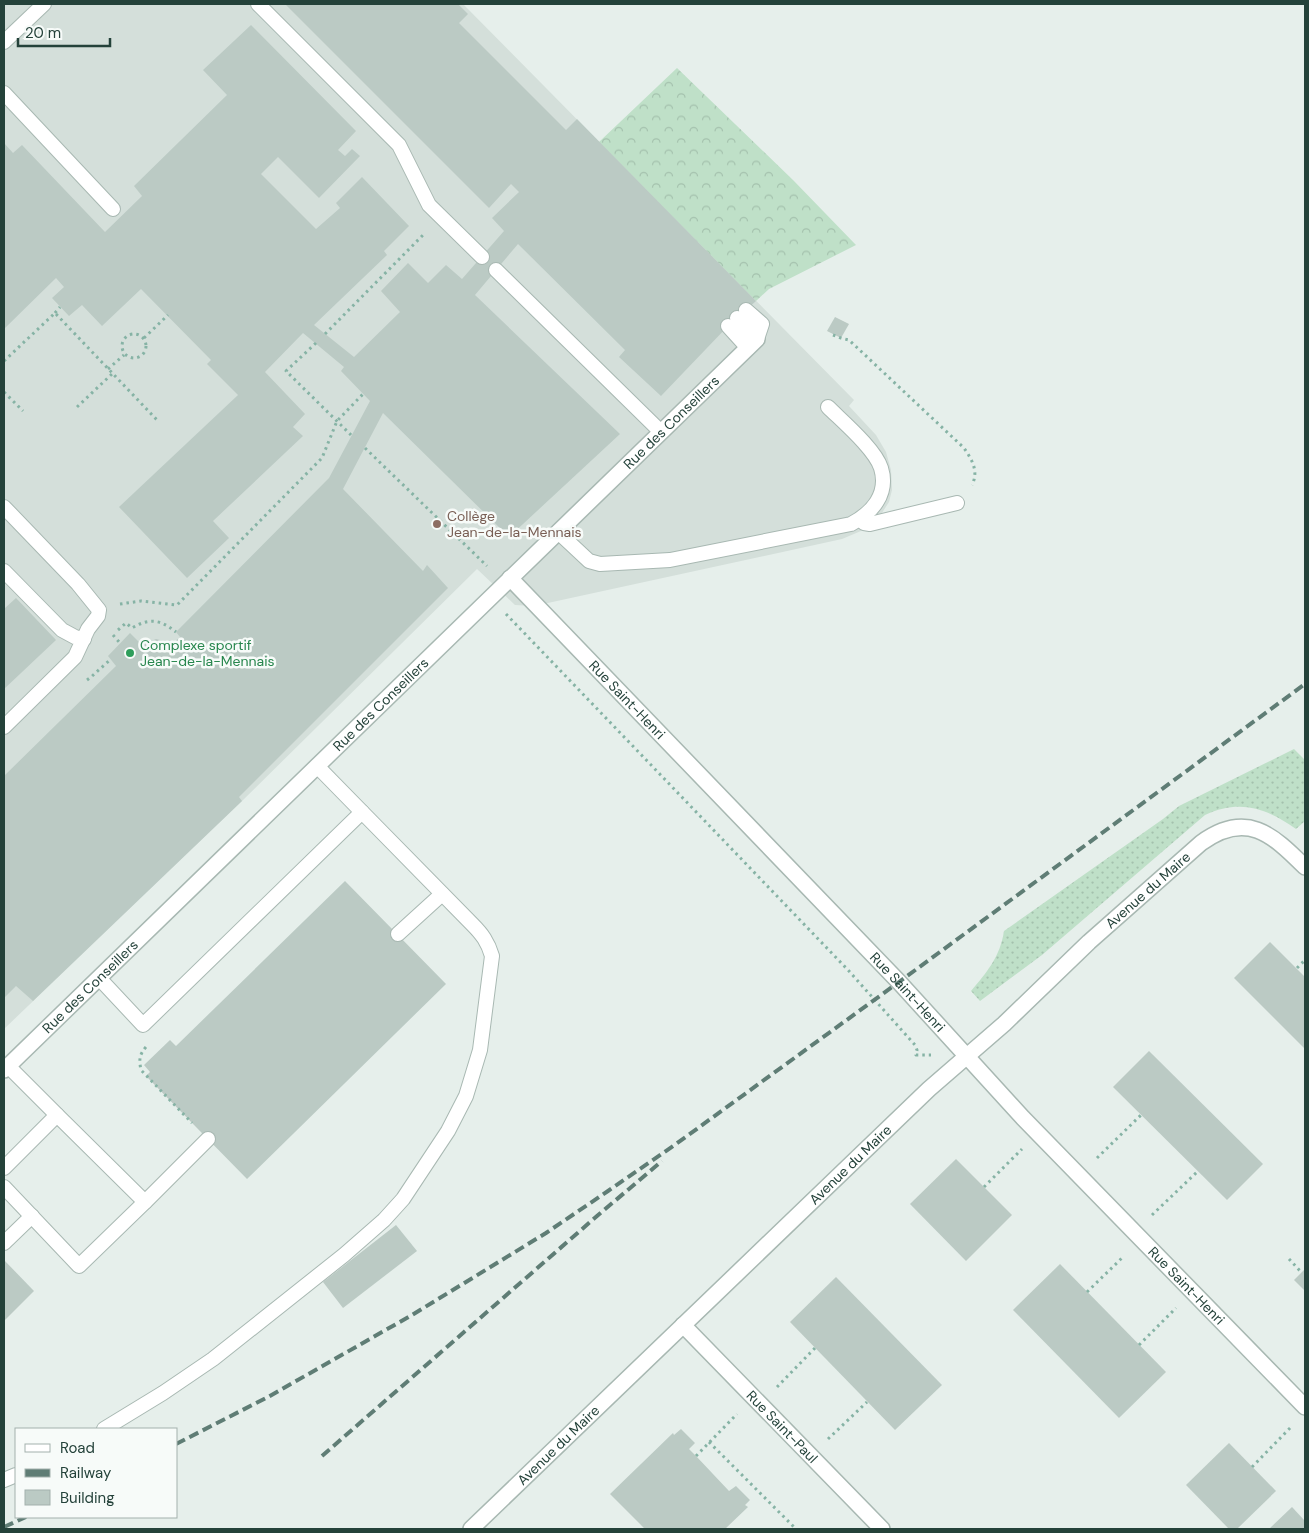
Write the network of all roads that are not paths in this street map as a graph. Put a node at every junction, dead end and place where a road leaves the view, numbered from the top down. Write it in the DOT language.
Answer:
graph roads {
  1 [pos="44,4"];
  2 [pos="258,4"];
  3 [pos="4,42"];
  4 [pos="4,93"];
  5 [pos="114,209"];
  6 [pos="482,257"];
  7 [pos="496,270"];
  8 [pos="753,343"];
  9 [pos="828,407"];
  10 [pos="661,432"];
  11 [pos="957,503"];
  12 [pos="4,507"];
  13 [pos="860,519"];
  14 [pos="558,532"];
  15 [pos="4,571"];
  16 [pos="510,578"];
  17 [pos="84,639"];
  18 [pos="4,727"];
  19 [pos="317,766"];
  20 [pos="362,812"];
  21 [pos="1305,868"];
  22 [pos="442,894"];
  23 [pos="398,934"];
  24 [pos="99,978"];
  25 [pos="967,1056"];
  26 [pos="6,1068"];
  27 [pos="57,1114"];
  28 [pos="208,1139"];
  29 [pos="4,1168"];
  30 [pos="4,1187"];
  31 [pos="145,1202"];
  32 [pos="32,1216"];
  33 [pos="4,1243"];
  34 [pos="683,1325"];
  35 [pos="1305,1407"];
  36 [pos="106,1428"];
  37 [pos="471,1529"];
  38 [pos="882,1529"];
  1 -- 3 [label="lane"];
  2 -- 6 [label="lane"];
  4 -- 5 [label="lane"];
  7 -- 10 [label="lane"];
  8 -- 8 [label="lane"];
  8 -- 10 [label="street, Rue des Conseillers"];
  9 -- 13 [label="lane"];
  10 -- 14 [label="street, Rue des Conseillers"];
  11 -- 13 [label="lane"];
  12 -- 17 [label="lane"];
  13 -- 14 [label="lane"];
  14 -- 16 [label="street, Rue des Conseillers"];
  15 -- 17 [label="lane"];
  16 -- 19 [label="street, Rue des Conseillers"];
  16 -- 25 [label="street, Rue Saint-Henri"];
  17 -- 18 [label="lane"];
  19 -- 20 [label="lane"];
  19 -- 24 [label="street, Rue des Conseillers"];
  20 -- 22 [label="lane"];
  20 -- 24 [label="lane"];
  21 -- 25 [label="street, Avenue du Maire"];
  22 -- 23 [label="lane"];
  22 -- 36 [label="lane"];
  24 -- 26 [label="street, Rue des Conseillers"];
  25 -- 34 [label="street, Avenue du Maire"];
  25 -- 35 [label="street, Rue Saint-Henri"];
  26 -- 27 [label="lane"];
  27 -- 29 [label="lane"];
  27 -- 31 [label="lane"];
  28 -- 31 [label="lane"];
  30 -- 32 [label="lane"];
  31 -- 32 [label="lane"];
  32 -- 33 [label="lane"];
  34 -- 37 [label="street, Avenue du Maire"];
  34 -- 38 [label="street, Rue Saint-Paul"];
}
